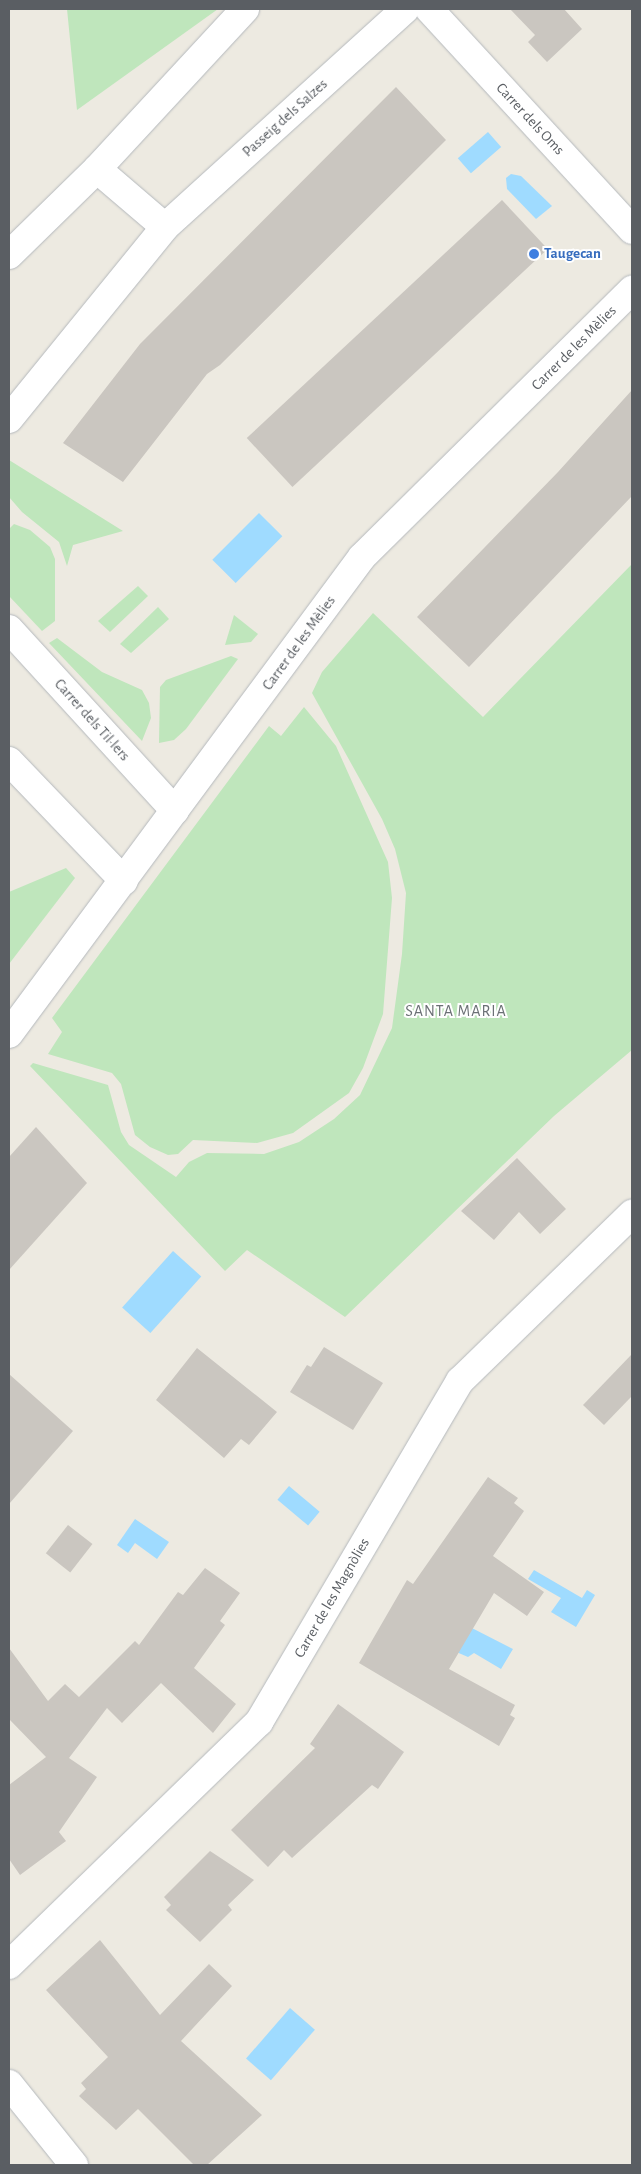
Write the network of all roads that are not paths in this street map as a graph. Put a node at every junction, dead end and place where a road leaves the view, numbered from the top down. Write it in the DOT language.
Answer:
graph roads {
  1 [pos="245,9"];
  2 [pos="405,9"];
  3 [pos="429,9"];
  4 [pos="98,170"];
  5 [pos="165,227"];
  6 [pos="632,230"];
  7 [pos="9,255"];
  8 [pos="632,290"];
  9 [pos="9,419"];
  10 [pos="9,630"];
  11 [pos="9,761"];
  12 [pos="175,810"];
  13 [pos="124,881"];
  14 [pos="9,1034"];
  15 [pos="632,1214"];
  16 [pos="9,1965"];
  17 [pos="9,2084"];
  18 [pos="74,2165"];
  1 -- 4 [label="street"];
  2 -- 5 [label="street, Passeig dels Salzes"];
  3 -- 6 [label="street, Carrer dels Oms"];
  4 -- 5 [label="street"];
  4 -- 7 [label="street"];
  5 -- 9 [label="street, Passeig dels Salzes"];
  8 -- 12 [label="street, Carrer de les Mèlies"];
  10 -- 12 [label="street, Carrer dels Til·lers"];
  11 -- 13 [label="street"];
  12 -- 13 [label="street, Carrer de les Mèlies"];
  13 -- 14 [label="street, Carrer de les Mèlies"];
  15 -- 16 [label="street, Carrer de les Magnòlies"];
  17 -- 18 [label="street"];
}
